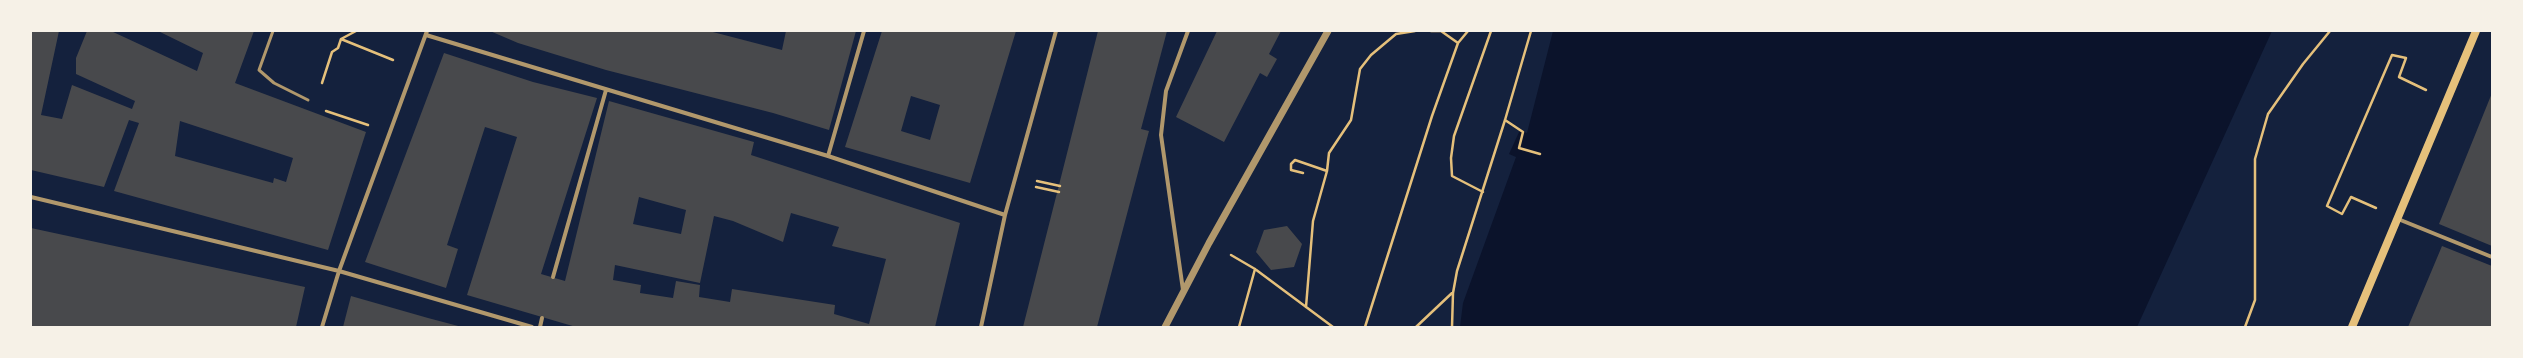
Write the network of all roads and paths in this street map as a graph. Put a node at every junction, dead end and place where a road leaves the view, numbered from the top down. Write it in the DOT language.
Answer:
graph roads {
  1 [pos="273,31"];
  2 [pos="356,31"];
  3 [pos="864,31"];
  4 [pos="1056,31"];
  5 [pos="1188,31"];
  6 [pos="1328,31"];
  7 [pos="1415,31"];
  8 [pos="1430,31"];
  9 [pos="1468,31"];
  10 [pos="1491,31"];
  11 [pos="1531,31"];
  12 [pos="2330,31"];
  13 [pos="2476,31"];
  14 [pos="426,33"];
  15 [pos="342,39"];
  16 [pos="1458,43"];
  17 [pos="414,68"];
  18 [pos="2399,77"];
  19 [pos="606,90"];
  20 [pos="308,100"];
  21 [pos="315,104"];
  22 [pos="1506,120"];
  23 [pos="369,125"];
  24 [pos="1540,154"];
  25 [pos="828,156"];
  26 [pos="1327,171"];
  27 [pos="1303,173"];
  28 [pos="1483,192"];
  29 [pos="2351,197"];
  30 [pos="31,198"];
  31 [pos="1005,215"];
  32 [pos="2398,219"];
  33 [pos="1209,243"];
  34 [pos="2492,257"];
  35 [pos="1255,269"];
  36 [pos="339,271"];
  37 [pos="553,277"];
  38 [pos="1183,291"];
  39 [pos="1452,293"];
  40 [pos="1306,307"];
  41 [pos="542,318"];
  42 [pos="322,327"];
  43 [pos="532,327"];
  44 [pos="540,327"];
  45 [pos="981,327"];
  46 [pos="1165,327"];
  47 [pos="1239,327"];
  48 [pos="1333,327"];
  49 [pos="1365,327"];
  50 [pos="1416,327"];
  51 [pos="1452,327"];
  52 [pos="2244,327"];
  53 [pos="2352,327"];
  1 -- 20 [label="lane"];
  2 -- 15 [label="path"];
  3 -- 25 [label="street"];
  4 -- 31 [label="street"];
  5 -- 38 [label="street"];
  6 -- 33 [label="street"];
  7 -- 26 [label="path"];
  8 -- 16 [label="path"];
  9 -- 16 [label="path"];
  10 -- 28 [label="path"];
  11 -- 22 [label="path"];
  12 -- 52 [label="path"];
  13 -- 32 [label="main road"];
  14 -- 17 [label="street"];
  14 -- 19 [label="street"];
  15 -- 17 [label="path"];
  15 -- 21 [label="path"];
  16 -- 49 [label="path"];
  17 -- 36 [label="street"];
  18 -- 29 [label="path"];
  19 -- 25 [label="street"];
  19 -- 37 [label="street"];
  20 -- 21 [label="path"];
  21 -- 23 [label="path"];
  22 -- 24 [label="path"];
  22 -- 28 [label="path"];
  25 -- 31 [label="street"];
  26 -- 27 [label="path"];
  26 -- 40 [label="path"];
  28 -- 39 [label="path"];
  30 -- 36 [label="street"];
  31 -- 45 [label="street"];
  32 -- 34 [label="street"];
  32 -- 53 [label="main road"];
  33 -- 35 [label="path"];
  33 -- 38 [label="street"];
  35 -- 40 [label="path"];
  35 -- 47 [label="path"];
  36 -- 42 [label="street"];
  36 -- 43 [label="street"];
  38 -- 46 [label="street"];
  39 -- 50 [label="path"];
  39 -- 51 [label="path"];
  40 -- 48 [label="path"];
  41 -- 44 [label="street"];
}
